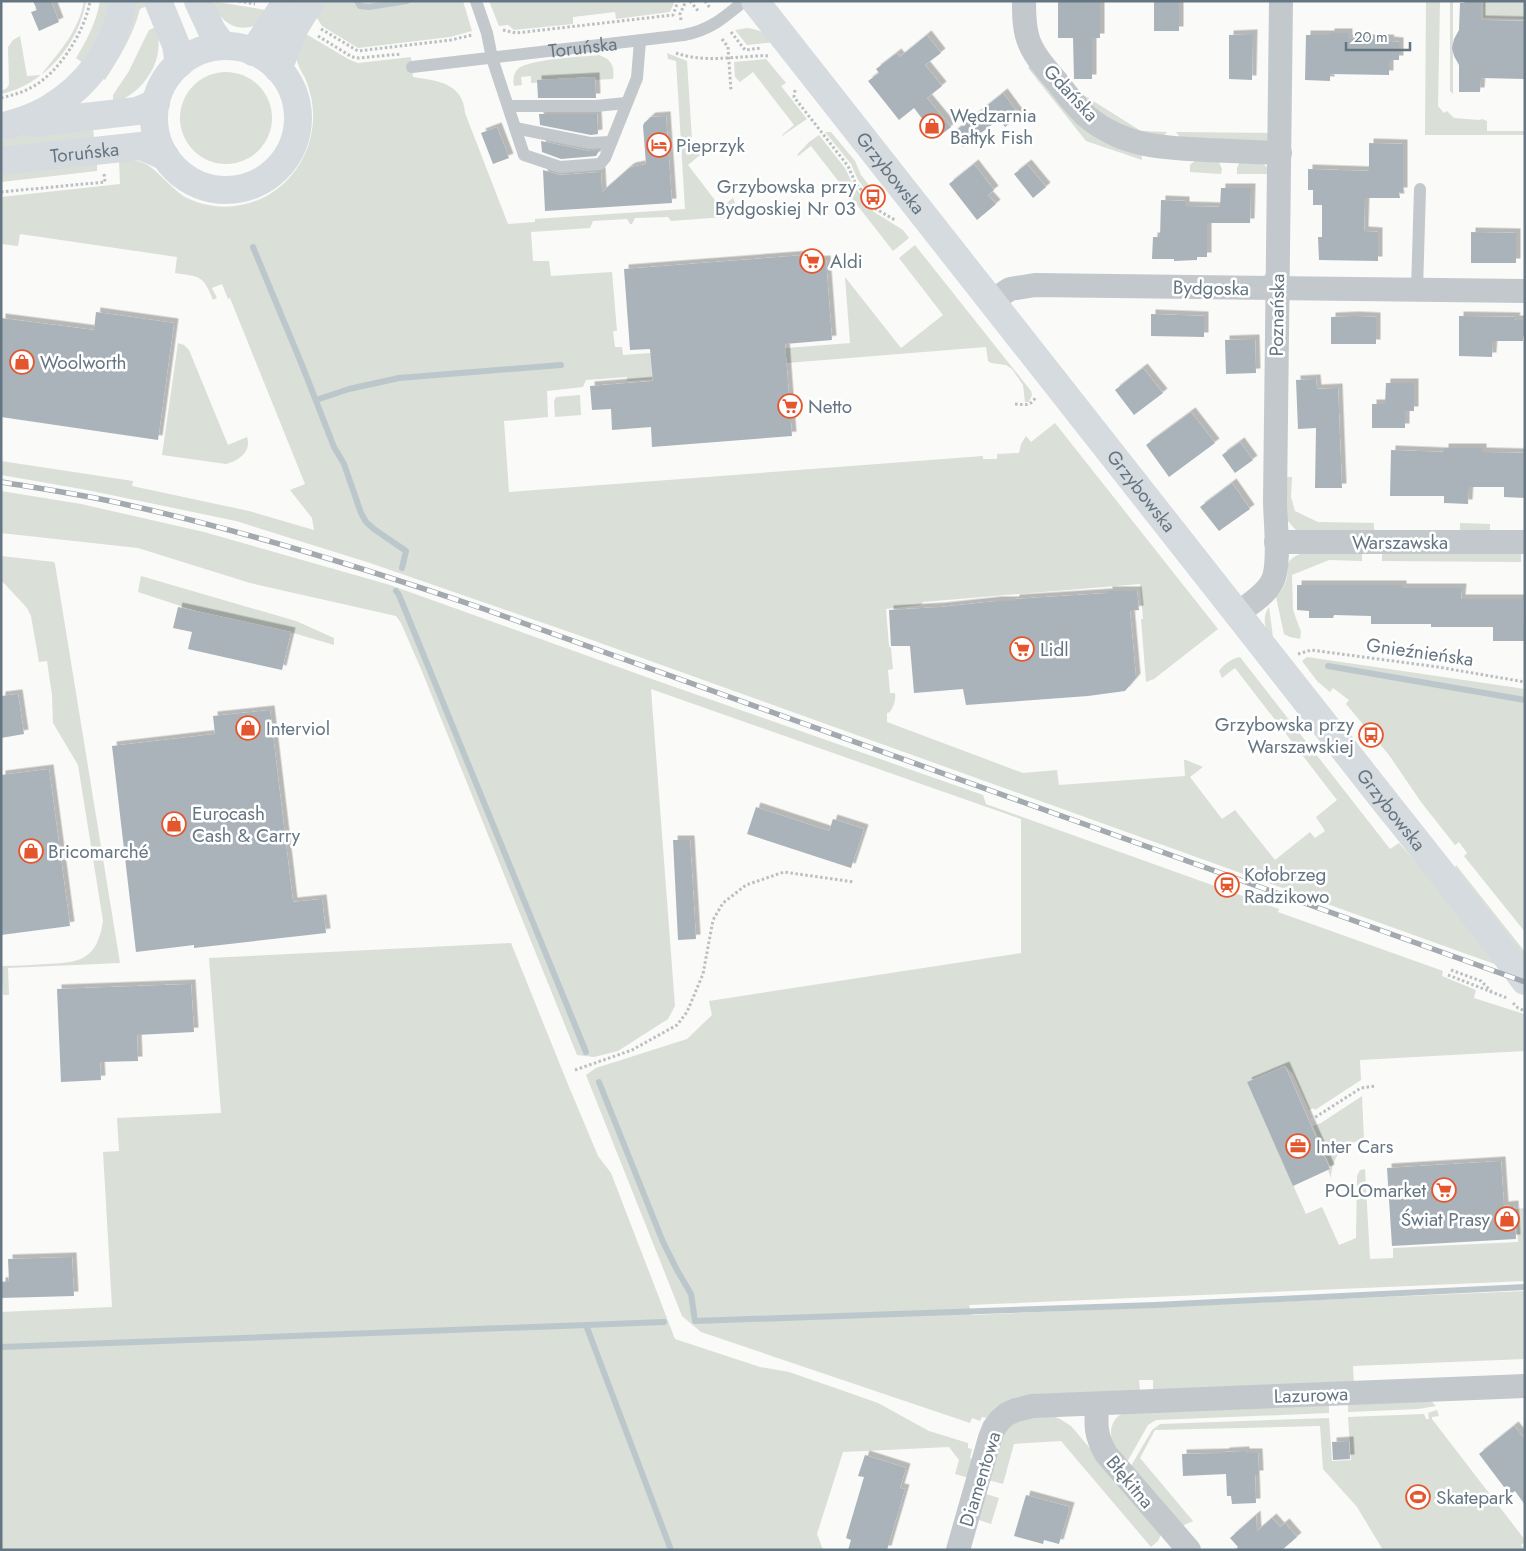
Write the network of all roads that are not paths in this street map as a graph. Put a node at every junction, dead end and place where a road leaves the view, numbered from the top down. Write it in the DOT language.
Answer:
graph roads {
  1 [pos="122,1"];
  2 [pos="158,1"];
  3 [pos="198,1"];
  4 [pos="287,1"];
  5 [pos="311,1"];
  6 [pos="476,1"];
  7 [pos="744,1"];
  8 [pos="755,1"];
  9 [pos="1024,1"];
  10 [pos="1281,1"];
  11 [pos="640,41"];
  12 [pos="223,46"];
  13 [pos="253,52"];
  14 [pos="492,58"];
  15 [pos="179,64"];
  16 [pos="412,67"];
  17 [pos="278,69"];
  18 [pos="156,103"];
  19 [pos="626,103"];
  20 [pos="508,106"];
  21 [pos="5,126"];
  22 [pos="515,128"];
  23 [pos="611,142"];
  24 [pos="1280,153"];
  25 [pos="166,157"];
  26 [pos="1,161"];
  27 [pos="1420,188"];
  28 [pos="1277,289"];
  29 [pos="1417,290"];
  30 [pos="1525,290"];
  31 [pos="992,301"];
  32 [pos="1276,542"];
  33 [pos="1525,542"];
  34 [pos="1238,613"];
  35 [pos="1525,981"];
  36 [pos="1525,1386"];
  37 [pos="1097,1404"];
  38 [pos="958,1550"];
  39 [pos="1189,1550"];
  1 -- 21 [label="street"];
  2 -- 15 [label="street"];
  3 -- 12 [label="street"];
  4 -- 13 [label="street"];
  5 -- 17 [label="street"];
  6 -- 14 [label="lane"];
  7 -- 11 [label="lane, Toruńska"];
  8 -- 31 [label="street, Grzybowska"];
  9 -- 24 [label="street, Gdańska"];
  10 -- 24 [label="street, Poznańska"];
  11 -- 14 [label="lane, Toruńska"];
  11 -- 19 [label="lane"];
  12 -- 13 [label="street"];
  12 -- 15 [label="street"];
  13 -- 17 [label="street"];
  14 -- 16 [label="lane, Toruńska"];
  14 -- 20 [label="lane"];
  15 -- 18 [label="street"];
  17 -- 25 [label="street"];
  18 -- 21 [label="street, Toruńska"];
  18 -- 25 [label="street"];
  19 -- 20 [label="lane"];
  19 -- 23 [label="lane"];
  20 -- 22 [label="lane"];
  22 -- 23 [label="lane"];
  22 -- 23 [label="lane"];
  24 -- 28 [label="street, Poznańska"];
  25 -- 26 [label="street, Toruńska"];
  27 -- 29 [label="lane"];
  28 -- 29 [label="street, Bydgoska"];
  28 -- 31 [label="street, Bydgoska"];
  28 -- 32 [label="street, Poznańska"];
  29 -- 30 [label="street, Bydgoska"];
  31 -- 34 [label="street, Grzybowska"];
  32 -- 33 [label="street, Warszawska"];
  32 -- 34 [label="street, Poznańska"];
  34 -- 35 [label="street, Grzybowska"];
  36 -- 37 [label="street, Lazurowa"];
  37 -- 38 [label="street, Diamentowa"];
  37 -- 39 [label="street, Błękitna"];
}
